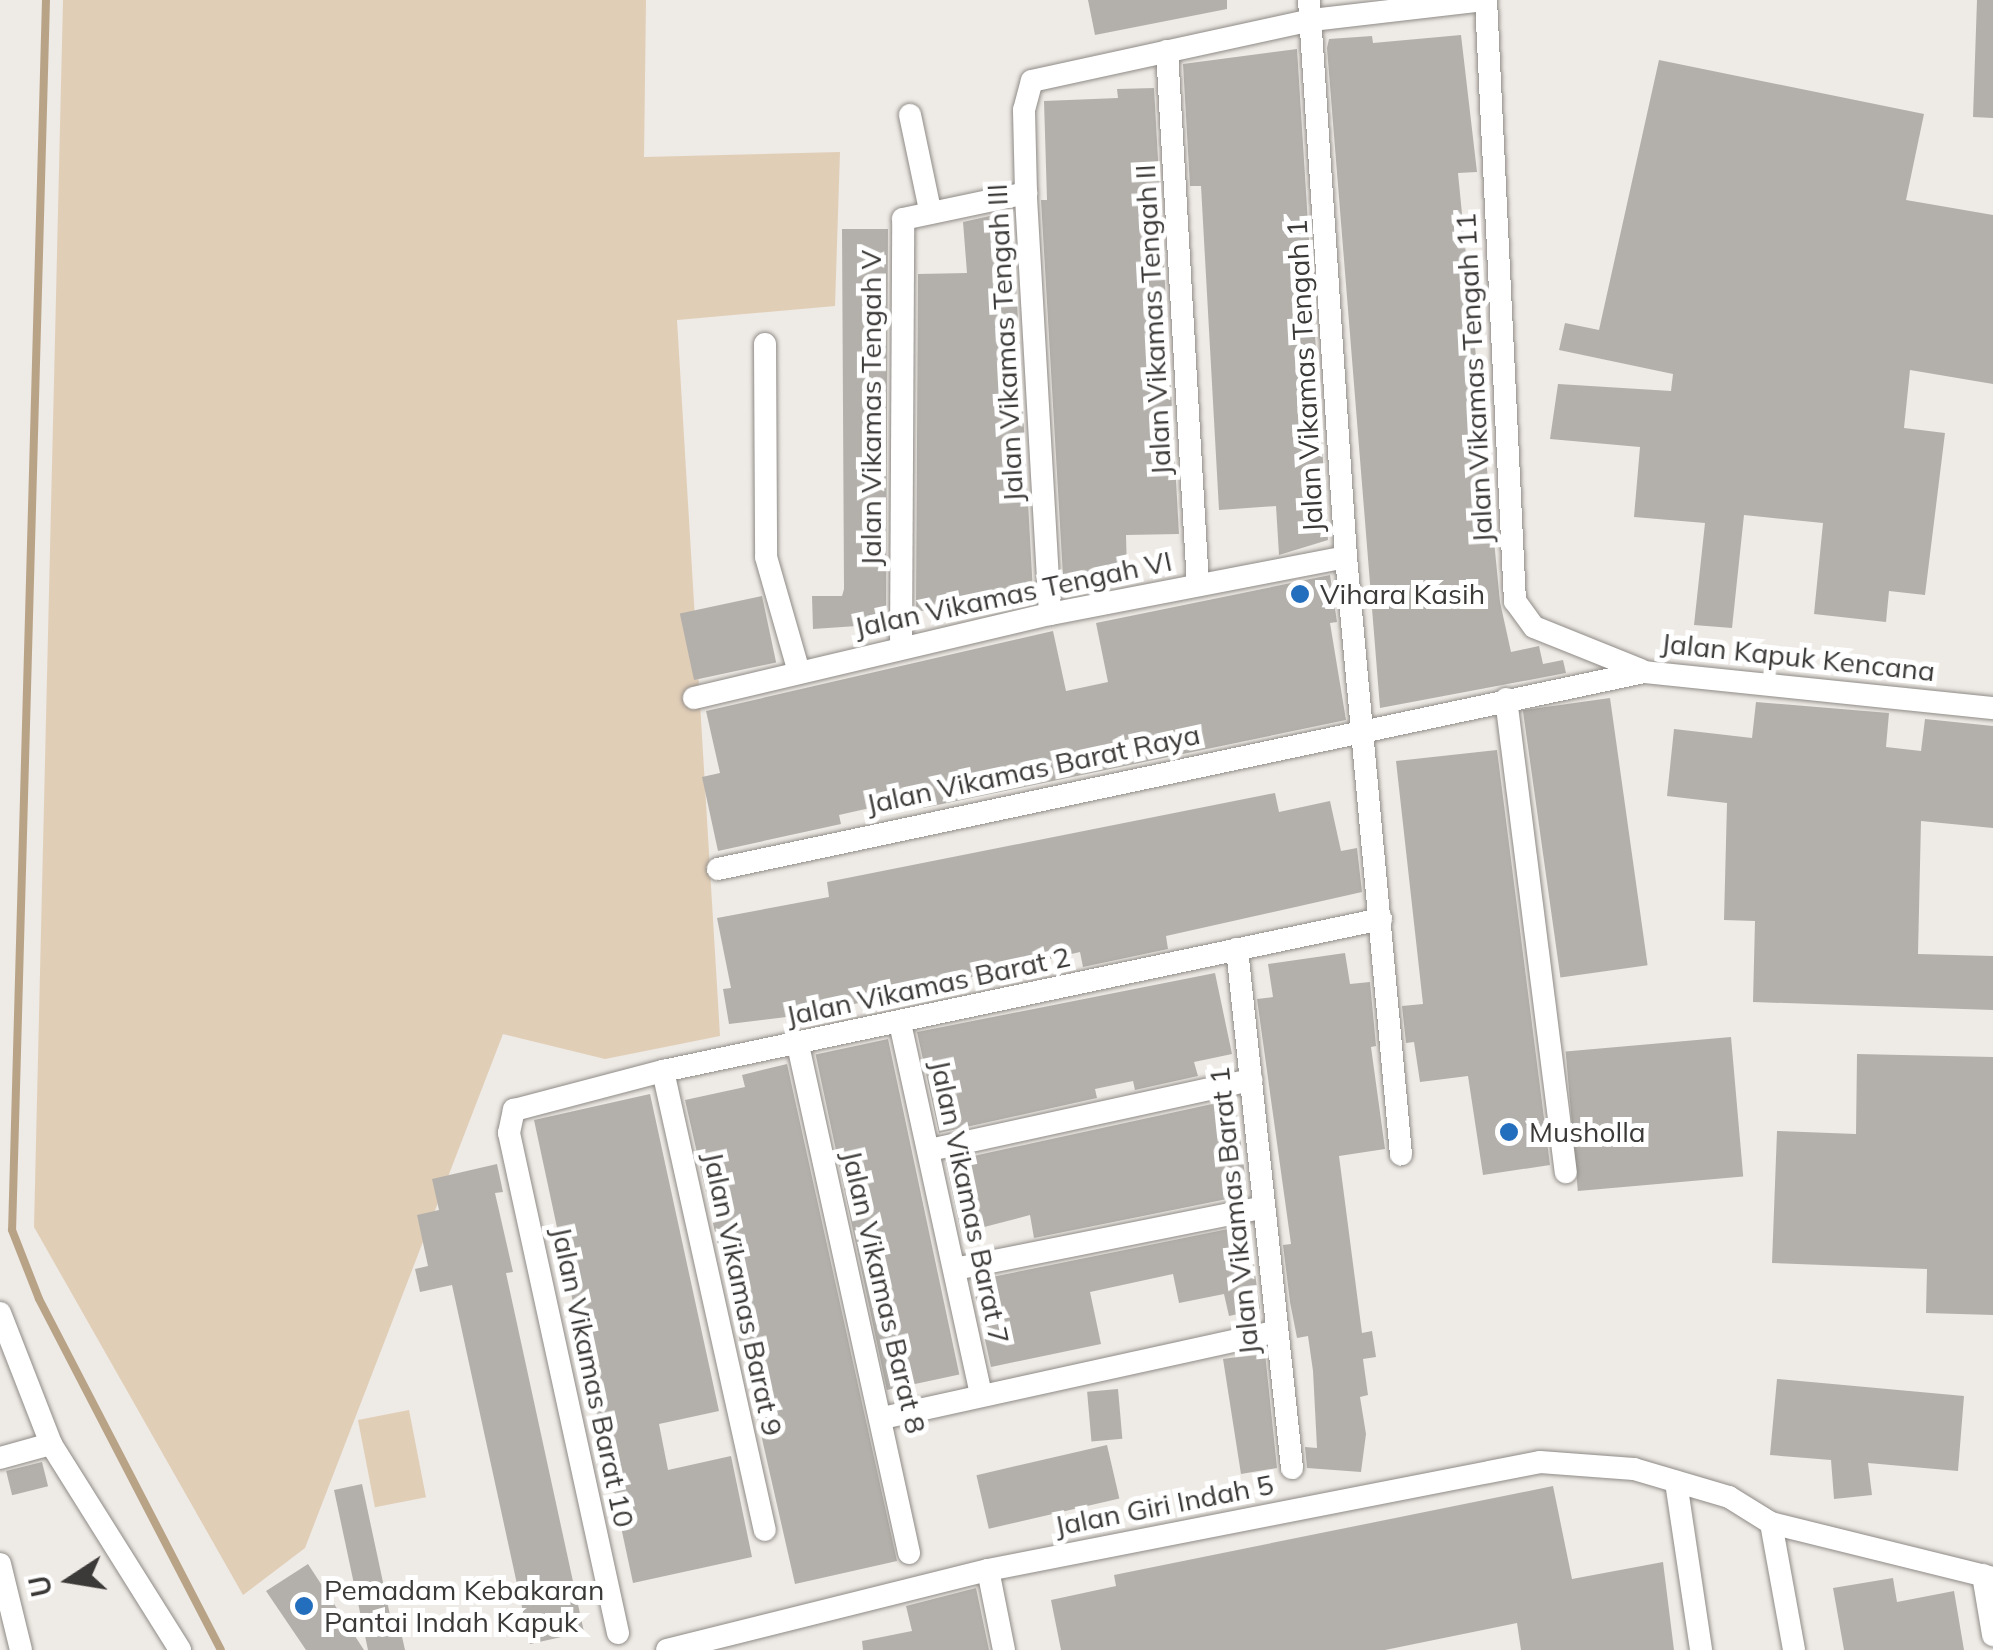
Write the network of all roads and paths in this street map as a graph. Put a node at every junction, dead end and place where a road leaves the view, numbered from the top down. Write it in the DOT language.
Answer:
graph roads {
  1 [pos="1486,0"];
  2 [pos="1310,10"];
  3 [pos="1167,51"];
  4 [pos="910,116"];
  5 [pos="1026,193"];
  6 [pos="930,210"];
  7 [pos="766,344"];
  8 [pos="1346,557"];
  9 [pos="1198,586"];
  10 [pos="1050,614"];
  11 [pos="901,647"];
  12 [pos="799,672"];
  13 [pos="1644,672"];
  14 [pos="694,698"];
  15 [pos="1506,699"];
  16 [pos="1993,708"];
  17 [pos="1362,728"];
  18 [pos="718,869"];
  19 [pos="1381,919"];
  20 [pos="1237,949"];
  21 [pos="900,1023"];
  22 [pos="798,1046"];
  23 [pos="663,1071"];
  24 [pos="1251,1080"];
  25 [pos="509,1133"];
  26 [pos="930,1150"];
  27 [pos="1402,1154"];
  28 [pos="1566,1172"];
  29 [pos="1264,1207"];
  30 [pos="955,1269"];
  31 [pos="0,1313"];
  32 [pos="1275,1332"];
  33 [pos="980,1394"];
  34 [pos="883,1418"];
  35 [pos="51,1444"];
  36 [pos="0,1458"];
  37 [pos="1292,1468"];
  38 [pos="1676,1482"];
  39 [pos="1771,1523"];
  40 [pos="764,1530"];
  41 [pos="909,1553"];
  42 [pos="0,1564"];
  43 [pos="988,1570"];
  44 [pos="1988,1577"];
  45 [pos="618,1633"];
  46 [pos="1993,1635"];
  47 [pos="20,1650"];
  48 [pos="180,1650"];
  49 [pos="666,1650"];
  50 [pos="1004,1650"];
  51 [pos="1701,1650"];
  52 [pos="1794,1650"];
  1 -- 2 [label="street"];
  1 -- 13 [label="street, Jalan Vikamas Tengah 11"];
  2 -- 3 [label="street"];
  2 -- 8 [label="street, Jalan Vikamas Tengah 1"];
  3 -- 5 [label="street, Jalan Vikamas Tengah III"];
  3 -- 9 [label="street, Jalan Vikamas Tengah II"];
  4 -- 6 [label="street"];
  5 -- 6 [label="street"];
  5 -- 10 [label="street, Jalan Vikamas Tengah III"];
  6 -- 11 [label="street, Jalan Vikamas Tengah V"];
  7 -- 12 [label="street"];
  8 -- 9 [label="street, Jalan Vikamas Tengah VI"];
  8 -- 17 [label="street, Jalan Vikamas Tengah 1"];
  9 -- 10 [label="street, Jalan Vikamas Tengah VI"];
  10 -- 11 [label="street, Jalan Vikamas Tengah VI"];
  11 -- 12 [label="street, Jalan Vikamas Tengah VI"];
  12 -- 14 [label="street, Jalan Vikamas Tengah VI"];
  13 -- 15 [label="street, Jalan Kapuk Kencana"];
  13 -- 16 [label="street, Jalan Kapuk Kencana"];
  15 -- 17 [label="street, Jalan Kapuk Kencana"];
  15 -- 28 [label="street"];
  17 -- 18 [label="street, Jalan Vikamas Barat Raya"];
  17 -- 19 [label="street"];
  19 -- 20 [label="street, Jalan Vikamas Barat 2"];
  19 -- 27 [label="street"];
  20 -- 21 [label="street, Jalan Vikamas Barat 2"];
  20 -- 24 [label="street, Jalan Vikamas Barat 1"];
  21 -- 22 [label="street, Jalan Vikamas Barat 2"];
  21 -- 26 [label="street, Jalan Vikamas Barat 7"];
  22 -- 23 [label="street, Jalan Vikamas Barat 2"];
  22 -- 34 [label="street, Jalan Vikamas Barat 8"];
  23 -- 25 [label="street, Jalan Vikamas Barat 2"];
  23 -- 40 [label="street, Jalan Vikamas Barat 9"];
  24 -- 26 [label="street"];
  24 -- 29 [label="street, Jalan Vikamas Barat 1"];
  25 -- 45 [label="street, Jalan Vikamas Barat 10"];
  26 -- 30 [label="street, Jalan Vikamas Barat 7"];
  29 -- 30 [label="street"];
  29 -- 32 [label="street, Jalan Vikamas Barat 1"];
  30 -- 33 [label="street, Jalan Vikamas Barat 7"];
  31 -- 35 [label="street"];
  32 -- 33 [label="street"];
  32 -- 37 [label="street, Jalan Vikamas Barat 1"];
  33 -- 34 [label="street"];
  34 -- 41 [label="street, Jalan Vikamas Barat 8"];
  35 -- 36 [label="street"];
  35 -- 48 [label="street"];
  38 -- 39 [label="street, Jalan Giri Indah 5"];
  38 -- 43 [label="street, Jalan Giri Indah 5"];
  38 -- 51 [label="street"];
  39 -- 44 [label="street, Jalan Giri Indah 5"];
  39 -- 52 [label="street"];
  42 -- 47 [label="street"];
  43 -- 49 [label="street, Jalan Giri Indah 5"];
  43 -- 50 [label="street"];
  44 -- 46 [label="street"];
}
